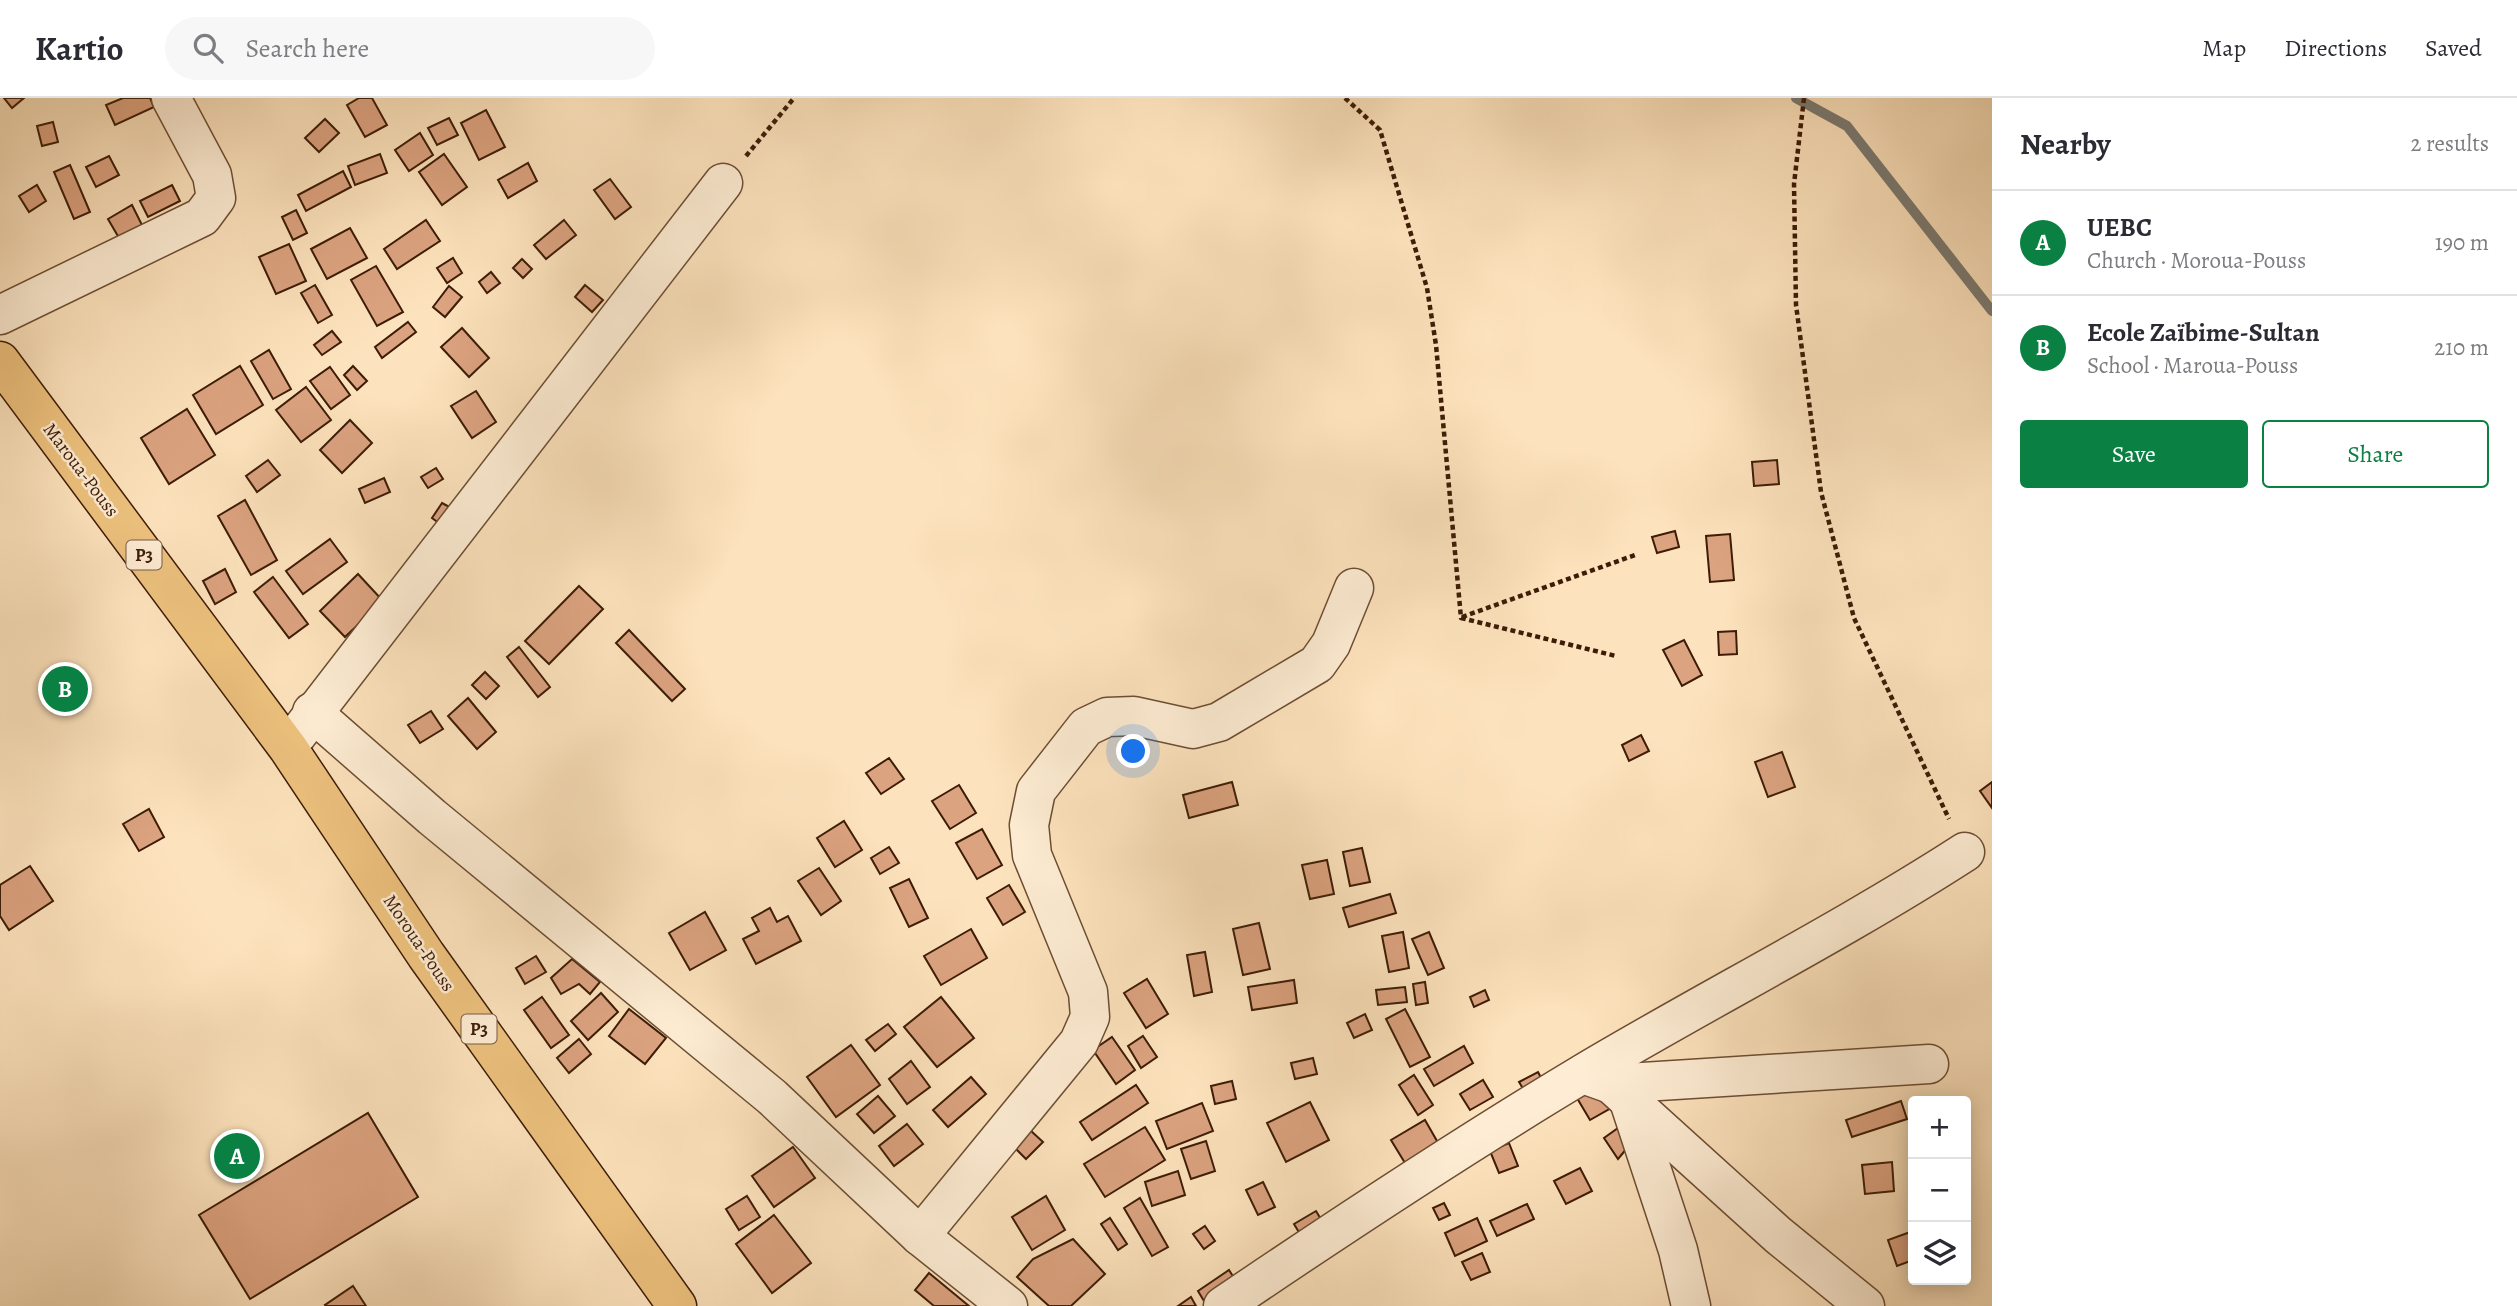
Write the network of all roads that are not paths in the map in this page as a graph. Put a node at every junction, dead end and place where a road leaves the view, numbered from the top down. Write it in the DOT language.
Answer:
graph roads {
  1 [pos="171,98"];
  2 [pos="723,183"];
  3 [pos="0,315"];
  4 [pos="0,361"];
  5 [pos="1354,588"];
  6 [pos="312,712"];
  7 [pos="288,748"];
  8 [pos="1965,852"];
  9 [pos="1929,1064"];
  10 [pos="1607,1086"];
  11 [pos="920,1236"];
  12 [pos="677,1306"];
  13 [pos="1008,1306"];
  14 [pos="1223,1306"];
  15 [pos="1690,1306"];
  16 [pos="1865,1306"];
  1 -- 3 [label="street"];
  2 -- 6 [label="street"];
  4 -- 7 [label="main road, Maroua-Pouss / P3"];
  5 -- 11 [label="street"];
  6 -- 7 [label="street"];
  6 -- 11 [label="street"];
  7 -- 12 [label="main road, Moroua-Pouss / P3"];
  8 -- 10 [label="street"];
  9 -- 10 [label="street"];
  10 -- 14 [label="street"];
  10 -- 15 [label="street"];
  10 -- 16 [label="street"];
  11 -- 13 [label="street"];
}
